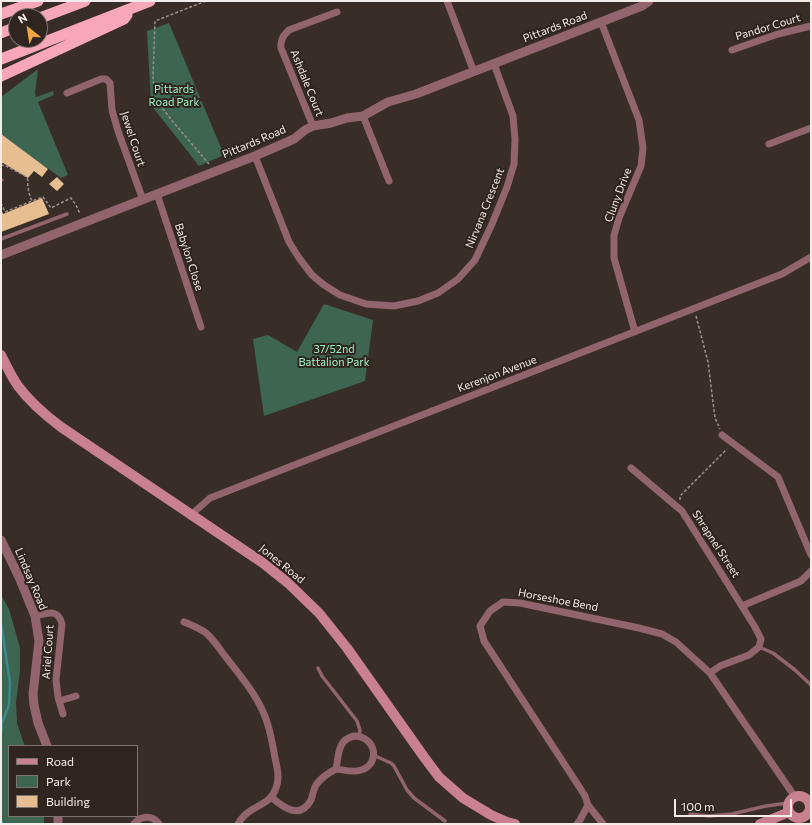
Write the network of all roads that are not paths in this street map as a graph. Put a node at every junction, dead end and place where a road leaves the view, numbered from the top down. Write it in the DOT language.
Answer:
graph roads {
  1 [pos="38,1"];
  2 [pos="84,1"];
  3 [pos="150,1"];
  4 [pos="447,1"];
  5 [pos="649,1"];
  6 [pos="134,7"];
  7 [pos="337,12"];
  8 [pos="1,14"];
  9 [pos="48,15"];
  10 [pos="601,22"];
  11 [pos="811,26"];
  12 [pos="732,50"];
  13 [pos="1,59"];
  14 [pos="494,64"];
  15 [pos="474,72"];
  16 [pos="1,76"];
  17 [pos="67,93"];
  18 [pos="363,116"];
  19 [pos="313,126"];
  20 [pos="811,128"];
  21 [pos="769,144"];
  22 [pos="254,156"];
  23 [pos="390,181"];
  24 [pos="157,194"];
  25 [pos="143,200"];
  26 [pos="66,214"];
  27 [pos="1,239"];
  28 [pos="1,254"];
  29 [pos="811,257"];
  30 [pos="201,327"];
  31 [pos="635,332"];
  32 [pos="1,355"];
  33 [pos="722,435"];
  34 [pos="631,468"];
  35 [pos="192,514"];
  36 [pos="1,540"];
  37 [pos="811,555"];
  38 [pos="811,572"];
  39 [pos="742,606"];
  40 [pos="35,616"];
  41 [pos="184,622"];
  42 [pos="759,647"];
  43 [pos="318,668"];
  44 [pos="710,673"];
  45 [pos="811,686"];
  46 [pos="76,696"];
  47 [pos="59,700"];
  48 [pos="63,714"];
  49 [pos="359,736"];
  50 [pos="47,745"];
  51 [pos="373,755"];
  52 [pos="336,769"];
  53 [pos="271,798"];
  54 [pos="810,801"];
  55 [pos="791,804"];
  56 [pos="588,805"];
  57 [pos="690,814"];
  58 [pos="445,821"];
  59 [pos="510,823"];
  60 [pos="134,824"];
  61 [pos="160,824"];
  62 [pos="238,824"];
  63 [pos="577,824"];
  64 [pos="603,824"];
  65 [pos="760,824"];
  1 -- 8 [label="highway"];
  2 -- 9 [label="highway"];
  3 -- 6 [label="highway"];
  4 -- 15 [label="street"];
  5 -- 10 [label="street, Pittards Road"];
  6 -- 13 [label="highway"];
  6 -- 16 [label="highway"];
  7 -- 19 [label="street, Ashdale Court"];
  10 -- 14 [label="street, Pittards Road"];
  10 -- 31 [label="street, Cluny Drive"];
  11 -- 12 [label="street, Pandor Court"];
  14 -- 15 [label="street, Pittards Road"];
  14 -- 22 [label="street, Nirvana Crescent"];
  15 -- 18 [label="street, Pittards Road"];
  17 -- 25 [label="street, Jewel Court"];
  18 -- 19 [label="street, Pittards Road"];
  18 -- 23 [label="street"];
  19 -- 22 [label="street, Pittards Road"];
  20 -- 21 [label="street"];
  22 -- 24 [label="street, Pittards Road"];
  24 -- 25 [label="street, Pittards Road"];
  24 -- 30 [label="street, Babylon Close"];
  25 -- 28 [label="street, Pittards Road"];
  26 -- 27 [label="lane"];
  29 -- 31 [label="street, Kerenjon Avenue"];
  31 -- 35 [label="street, Kerenjon Avenue"];
  32 -- 35 [label="main road, Jones Road"];
  33 -- 37 [label="street"];
  34 -- 39 [label="street, Shrapnel Street"];
  35 -- 59 [label="main road, Jones Road"];
  36 -- 40 [label="street, Lindsay Road"];
  38 -- 39 [label="street"];
  39 -- 42 [label="street, Shrapnel Street"];
  40 -- 47 [label="street, Ariel Court"];
  40 -- 50 [label="street, Lindsay Road"];
  41 -- 53 [label="street"];
  42 -- 44 [label="street"];
  42 -- 45 [label="lane"];
  43 -- 49 [label="lane"];
  44 -- 55 [label="street, Horseshoe Bend"];
  44 -- 56 [label="street, Horseshoe Bend"];
  46 -- 47 [label="street"];
  47 -- 48 [label="street, Ariel Court"];
  49 -- 51 [label="street"];
  49 -- 52 [label="street"];
  51 -- 52 [label="street"];
  51 -- 58 [label="lane"];
  52 -- 53 [label="street"];
  53 -- 62 [label="street"];
  54 -- 55 [label="main road"];
  54 -- 55 [label="main road"];
  55 -- 57 [label="lane"];
  55 -- 65 [label="main road"];
  56 -- 63 [label="street"];
  56 -- 64 [label="street, Horseshoe Bend"];
  60 -- 61 [label="street"];
}
